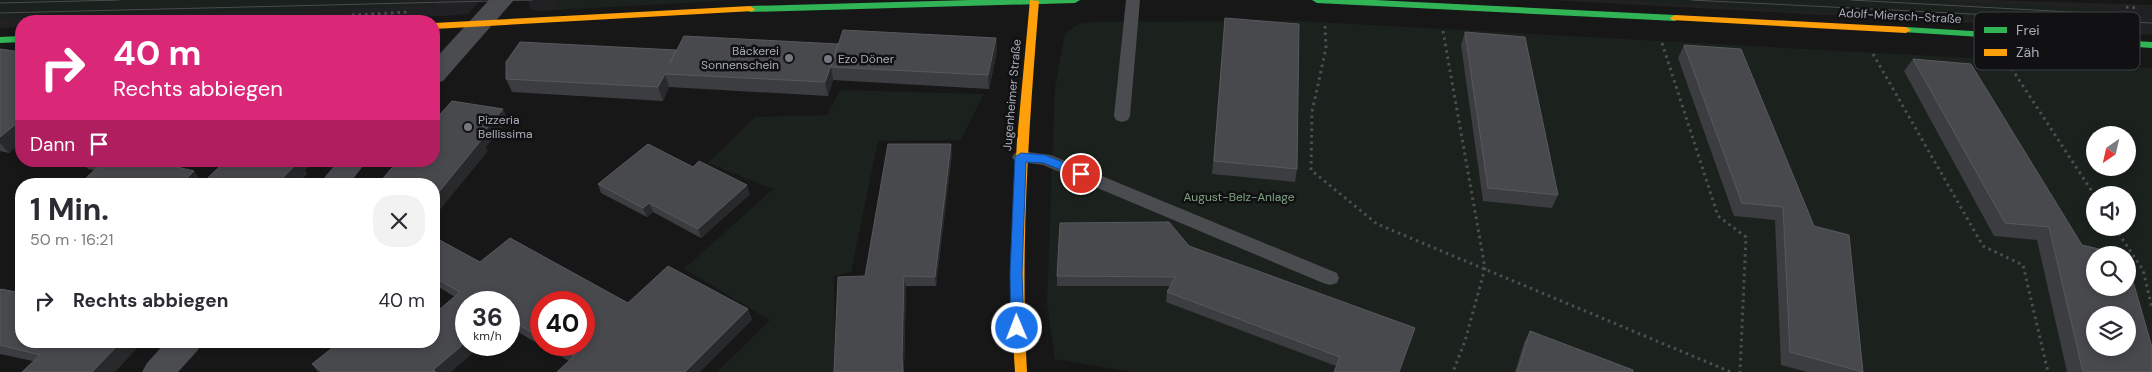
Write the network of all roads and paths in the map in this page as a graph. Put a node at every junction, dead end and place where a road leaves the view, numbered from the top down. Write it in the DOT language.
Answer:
graph roads {
  1 [pos="502,0"];
  2 [pos="1034,0"];
  3 [pos="1075,0"];
  4 [pos="1133,0"];
  5 [pos="1317,0"];
  6 [pos="2126,7"];
  7 [pos="2139,8"];
  8 [pos="418,11"];
  9 [pos="352,14"];
  10 [pos="480,23"];
  11 [pos="1325,25"];
  12 [pos="1442,25"];
  13 [pos="440,26"];
  14 [pos="1974,34"];
  15 [pos="1660,37"];
  16 [pos="15,39"];
  17 [pos="0,40"];
  18 [pos="1870,49"];
  19 [pos="440,68"];
  20 [pos="2012,70"];
  21 [pos="1122,116"];
  22 [pos="1021,157"];
  23 [pos="349,167"];
  24 [pos="338,178"];
  25 [pos="2088,186"];
  26 [pos="2120,236"];
  27 [pos="1485,268"];
  28 [pos="1330,278"];
  29 [pos="2152,308"];
  30 [pos="180,348"];
  31 [pos="158,372"];
  32 [pos="1021,372"];
  33 [pos="1453,372"];
  34 [pos="1731,372"];
  35 [pos="1740,372"];
  36 [pos="2048,372"];
  1 -- 10 [label="street"];
  2 -- 3 [label="main road"];
  2 -- 10 [label="main road"];
  2 -- 22 [label="main road, Jugenheimer Straße"];
  4 -- 21 [label="lane"];
  5 -- 14 [label="main road, Adolf-Miersch-Straße"];
  6 -- 7 [label="path"];
  8 -- 9 [label="path"];
  10 -- 13 [label="main road"];
  10 -- 19 [label="street"];
  11 -- 27 [label="path"];
  12 -- 27 [label="path"];
  15 -- 35 [label="path"];
  16 -- 17 [label="main road"];
  18 -- 36 [label="path"];
  20 -- 25 [label="path"];
  22 -- 28 [label="lane"];
  22 -- 32 [label="main road, Jugenheimer Straße"];
  23 -- 24 [label="street"];
  26 -- 29 [label="path"];
  27 -- 33 [label="path"];
  27 -- 34 [label="path"];
  30 -- 31 [label="street"];
}
